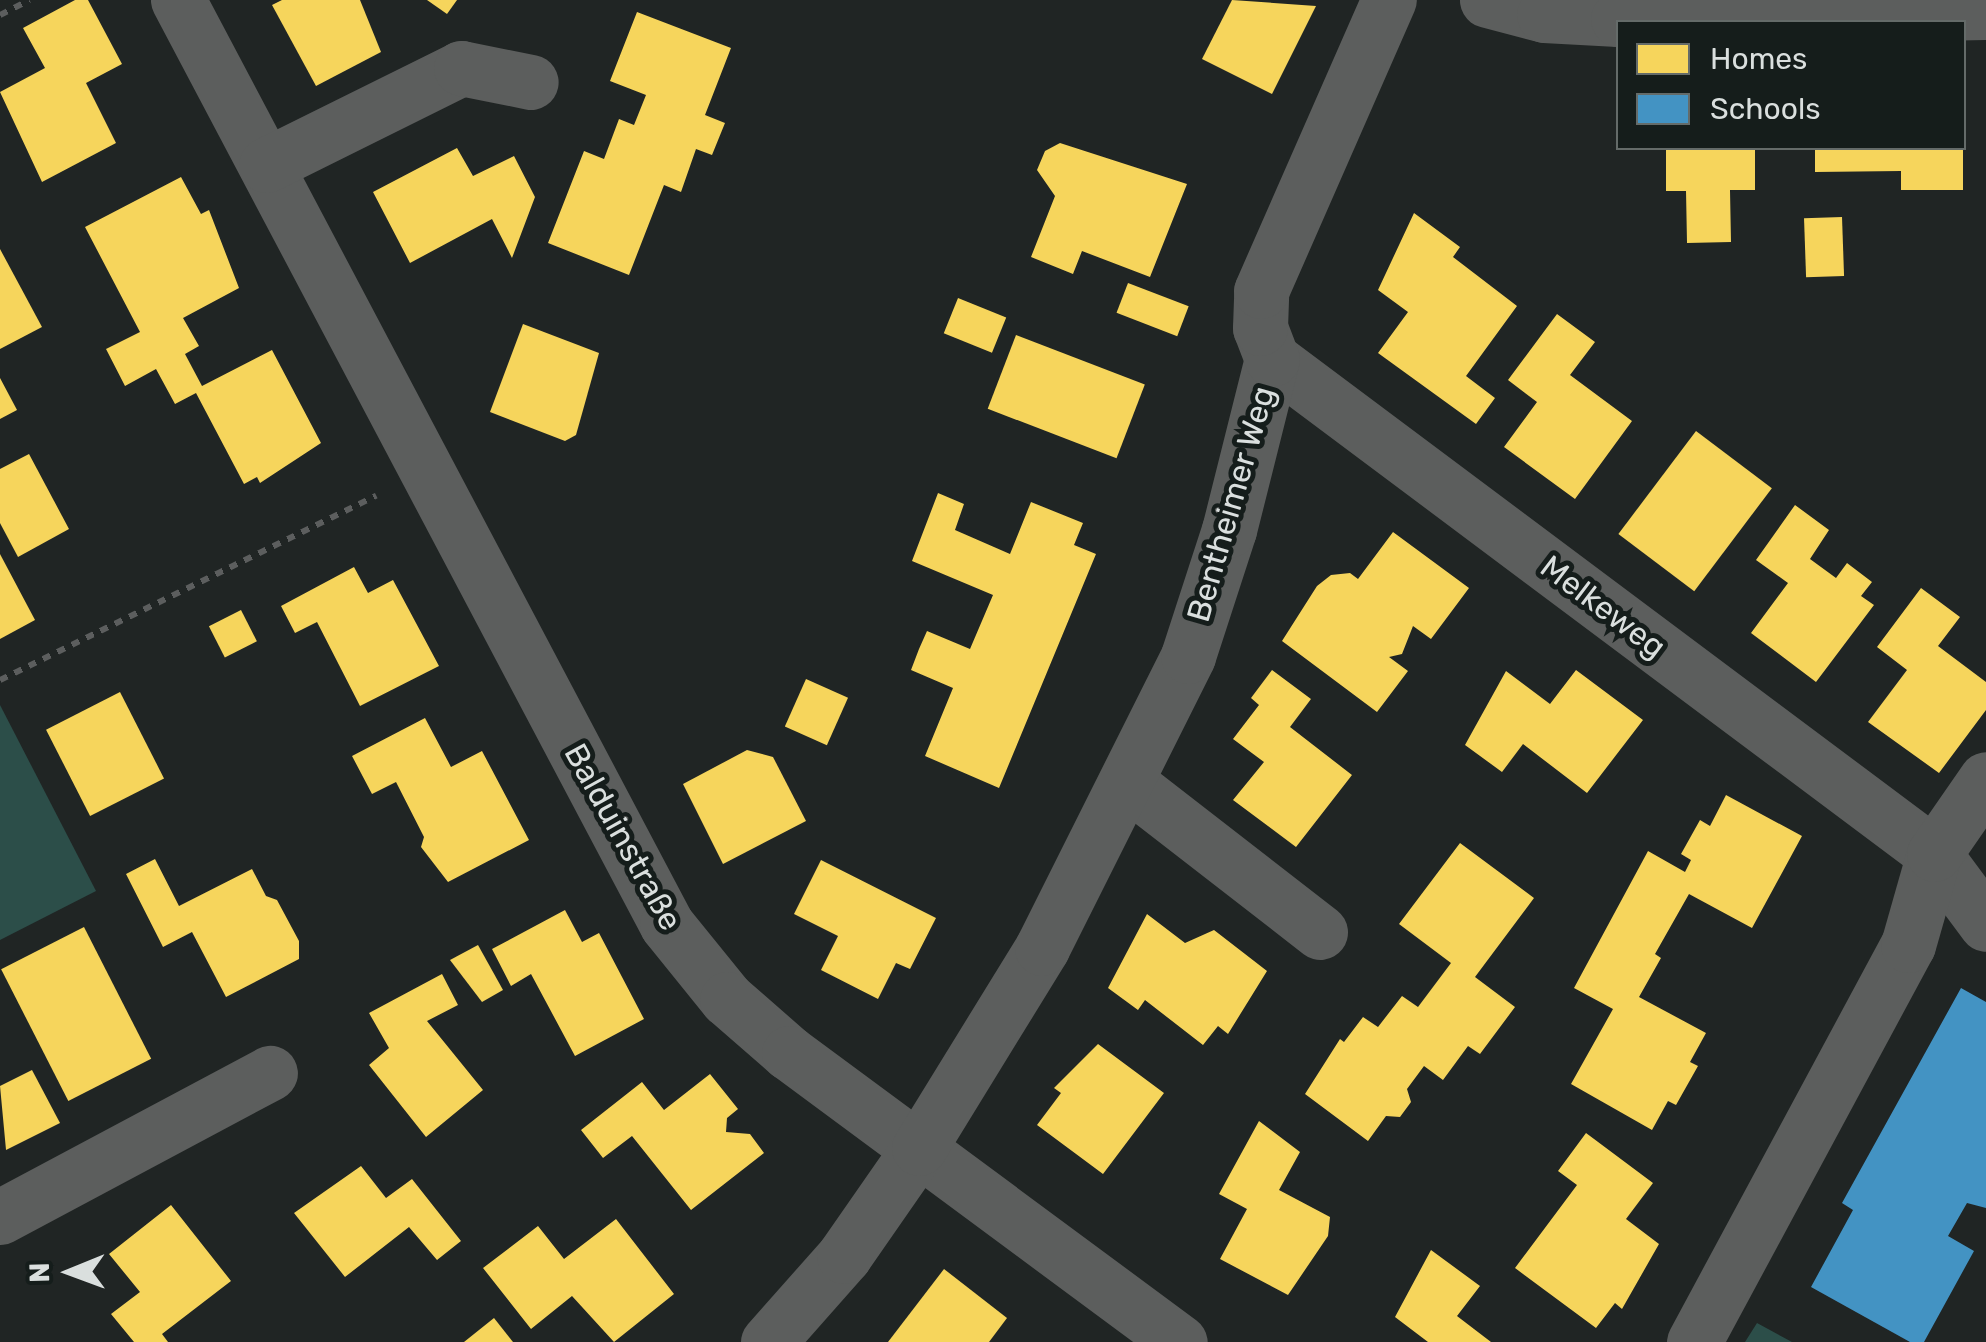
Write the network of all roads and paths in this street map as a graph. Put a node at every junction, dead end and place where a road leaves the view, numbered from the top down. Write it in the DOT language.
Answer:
graph roads {
  1 [pos="29,0"];
  2 [pos="178,0"];
  3 [pos="1389,0"];
  4 [pos="1487,0"];
  5 [pos="1547,8"];
  6 [pos="1986,12"];
  7 [pos="0,15"];
  8 [pos="531,82"];
  9 [pos="266,165"];
  10 [pos="1272,359"];
  11 [pos="428,470"];
  12 [pos="0,680"];
  13 [pos="1986,779"];
  14 [pos="1128,784"];
  15 [pos="1934,854"];
  16 [pos="1986,924"];
  17 [pos="1320,932"];
  18 [pos="270,1073"];
  19 [pos="919,1148"];
  20 [pos="0,1217"];
  21 [pos="768,1342"];
  22 [pos="1180,1342"];
  23 [pos="1694,1342"];
  1 -- 7 [label="path"];
  2 -- 9 [label="street, Balduinstraße"];
  3 -- 10 [label="street, Bentheimer Weg"];
  4 -- 5 [label="street"];
  5 -- 6 [label="street"];
  8 -- 9 [label="street"];
  9 -- 11 [label="street, Balduinstraße"];
  10 -- 14 [label="street, Bentheimer Weg"];
  10 -- 15 [label="street, Melkeweg"];
  11 -- 12 [label="path"];
  11 -- 19 [label="street, Balduinstraße"];
  13 -- 15 [label="street"];
  14 -- 17 [label="street"];
  14 -- 19 [label="street, Bentheimer Weg"];
  15 -- 16 [label="street, Melkeweg"];
  15 -- 23 [label="street"];
  18 -- 20 [label="street"];
  19 -- 21 [label="street, Bentheimer Weg"];
  19 -- 22 [label="street, Balduinstraße"];
}
